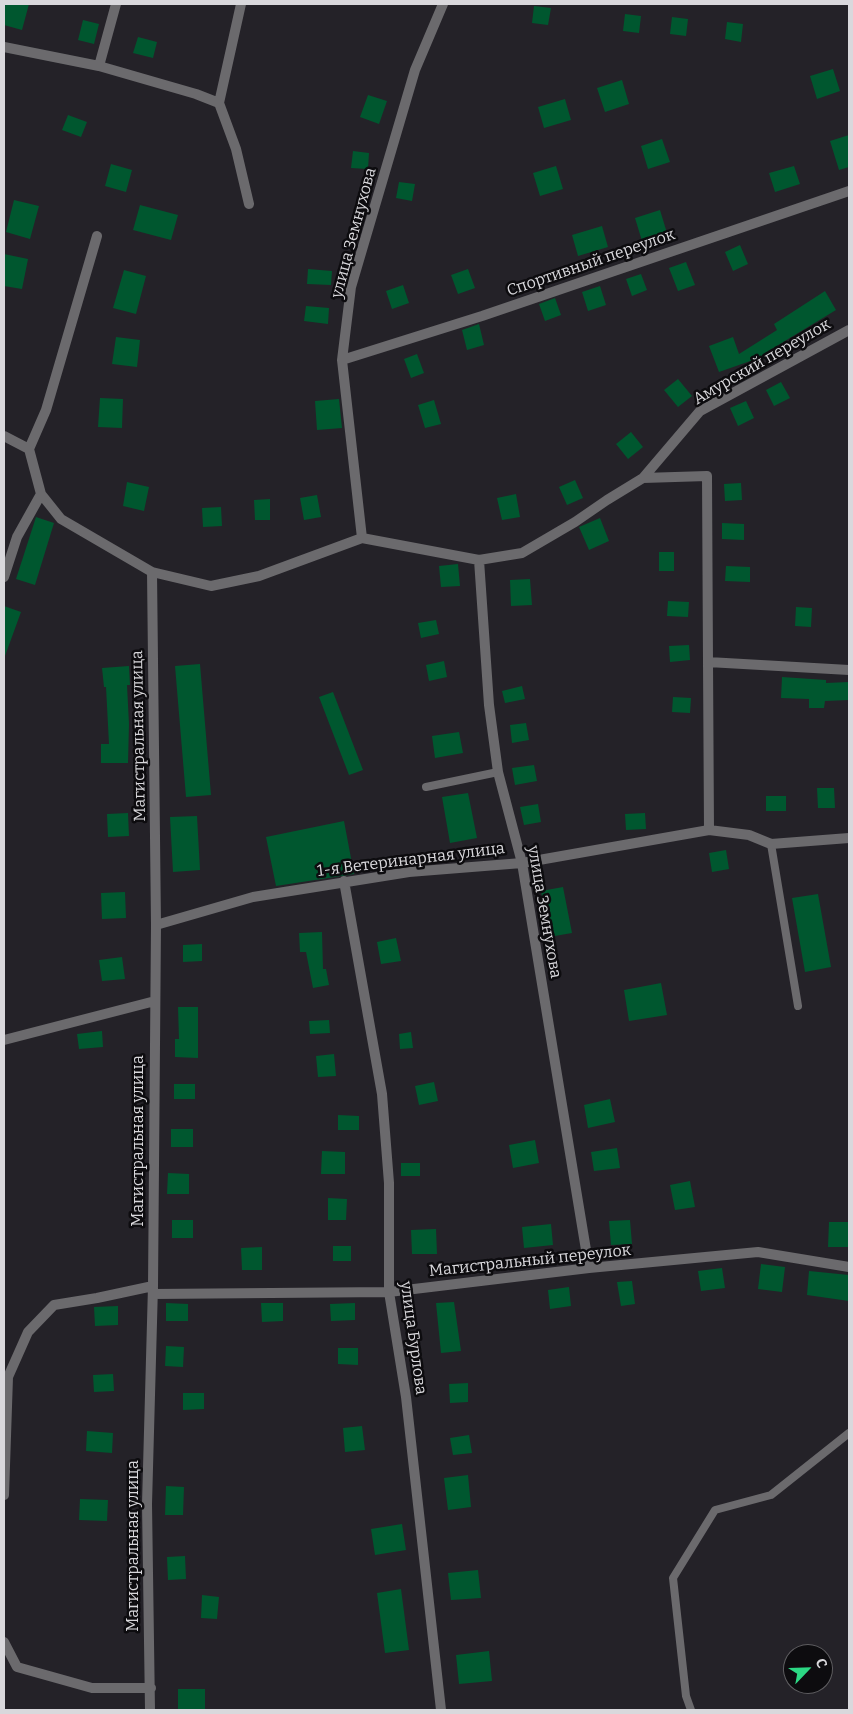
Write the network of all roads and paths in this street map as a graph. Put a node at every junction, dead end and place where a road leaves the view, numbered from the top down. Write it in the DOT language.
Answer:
graph roads {
  1 [pos="116,4"];
  2 [pos="240,4"];
  3 [pos="443,4"];
  4 [pos="4,47"];
  5 [pos="99,66"];
  6 [pos="219,103"];
  7 [pos="849,191"];
  8 [pos="250,204"];
  9 [pos="97,236"];
  10 [pos="849,330"];
  11 [pos="342,360"];
  12 [pos="4,436"];
  13 [pos="29,449"];
  14 [pos="644,478"];
  15 [pos="41,494"];
  16 [pos="362,538"];
  17 [pos="479,560"];
  18 [pos="152,572"];
  19 [pos="4,577"];
  20 [pos="708,662"];
  21 [pos="849,670"];
  22 [pos="498,772"];
  23 [pos="426,787"];
  24 [pos="709,830"];
  25 [pos="849,838"];
  26 [pos="771,844"];
  27 [pos="522,863"];
  28 [pos="344,882"];
  29 [pos="156,925"];
  30 [pos="156,1001"];
  31 [pos="798,1006"];
  32 [pos="4,1040"];
  33 [pos="849,1267"];
  34 [pos="589,1268"];
  35 [pos="153,1290"];
  36 [pos="389,1292"];
  37 [pos="849,1433"];
  38 [pos="4,1495"];
  39 [pos="4,1642"];
  40 [pos="150,1688"];
  41 [pos="150,1710"];
  42 [pos="441,1710"];
  43 [pos="691,1710"];
  1 -- 5 [label="street"];
  2 -- 6 [label="street"];
  3 -- 11 [label="street, улица Земнухова"];
  4 -- 5 [label="street"];
  5 -- 6 [label="street"];
  6 -- 8 [label="street"];
  7 -- 11 [label="street, Спортивный переулок"];
  9 -- 13 [label="street"];
  10 -- 14 [label="street, Амурский переулок"];
  11 -- 16 [label="street, улица Земнухова"];
  12 -- 13 [label="street"];
  13 -- 15 [label="street"];
  14 -- 17 [label="street, Амурский переулок"];
  14 -- 20 [label="street"];
  15 -- 18 [label="street"];
  15 -- 19 [label="street"];
  16 -- 17 [label="street, Амурский переулок"];
  16 -- 18 [label="street"];
  17 -- 22 [label="street, улица Земнухова"];
  18 -- 29 [label="street, Магистральная улица"];
  20 -- 21 [label="street"];
  20 -- 24 [label="street"];
  22 -- 23 [label="lane"];
  22 -- 27 [label="street, улица Земнухова"];
  24 -- 26 [label="street, 1-я Ветеринарная улица"];
  24 -- 27 [label="street, 1-я Ветеринарная улица"];
  25 -- 26 [label="street, 1-я Ветеринарная улица"];
  26 -- 31 [label="lane"];
  27 -- 28 [label="street, 1-я Ветеринарная улица"];
  27 -- 34 [label="street, улица Земнухова"];
  28 -- 29 [label="street, 1-я Ветеринарная улица"];
  28 -- 36 [label="street, улица Бурлова"];
  29 -- 30 [label="street, Магистральная улица"];
  30 -- 32 [label="street"];
  30 -- 35 [label="street, Магистральная улица"];
  33 -- 34 [label="street, Магистральный переулок"];
  34 -- 36 [label="street, Магистральный переулок"];
  35 -- 36 [label="street, Магистральный переулок"];
  35 -- 38 [label="street, Магистральный переулок"];
  35 -- 40 [label="street, Магистральная улица"];
  36 -- 42 [label="street, улица Бурлова"];
  37 -- 43 [label="lane"];
  39 -- 40 [label="street"];
  40 -- 41 [label="street, Магистральная улица"];
}
